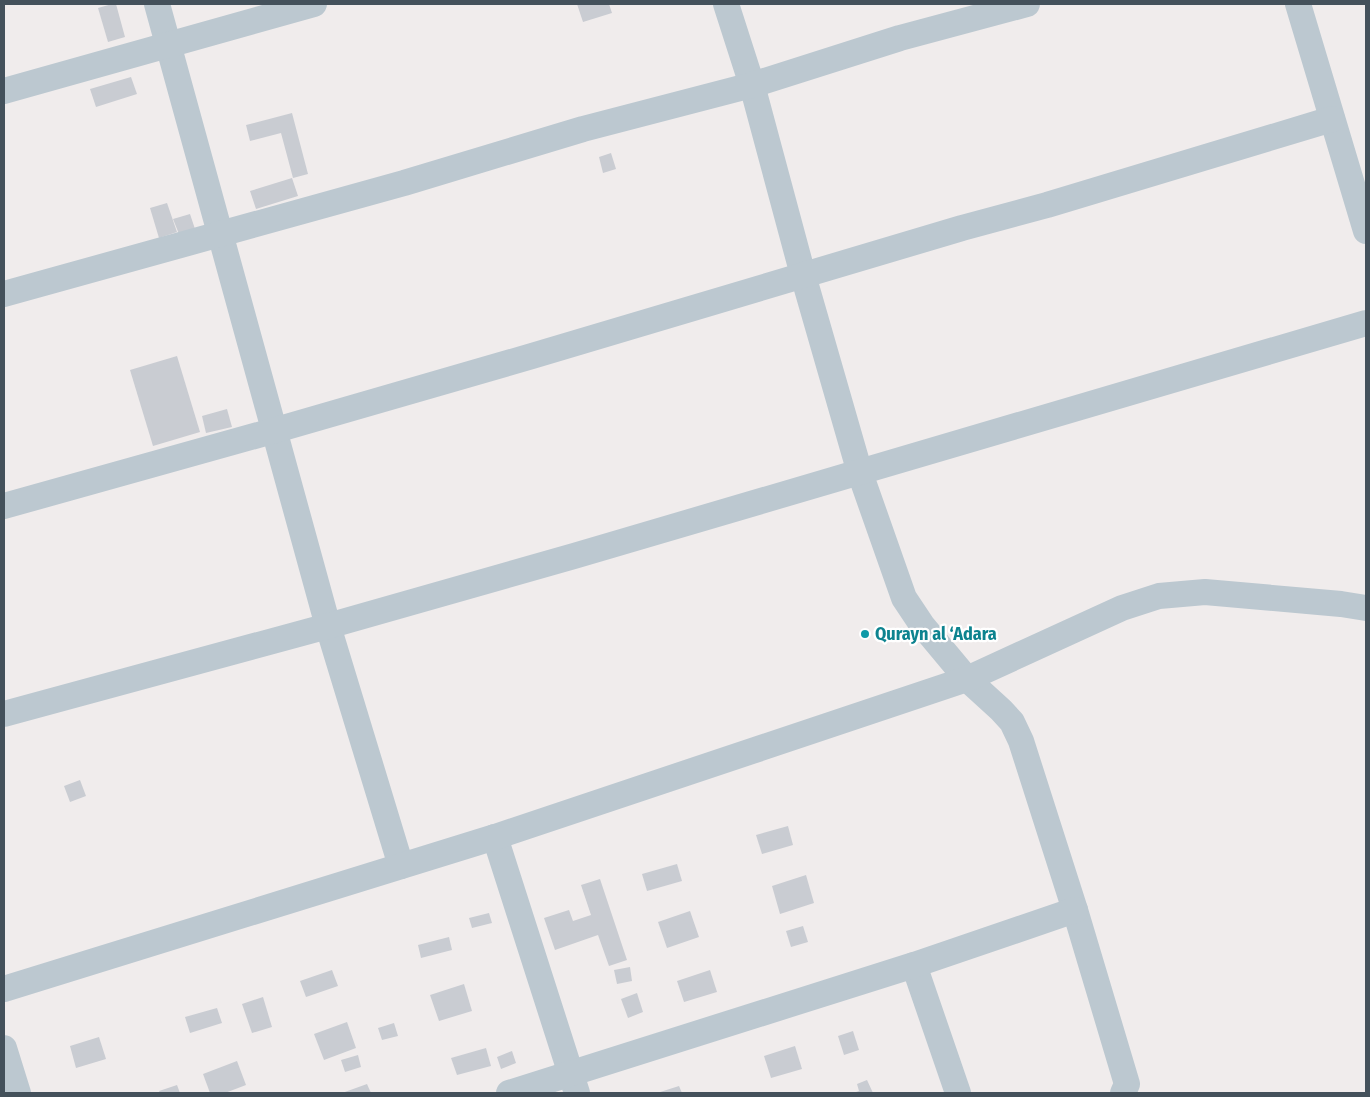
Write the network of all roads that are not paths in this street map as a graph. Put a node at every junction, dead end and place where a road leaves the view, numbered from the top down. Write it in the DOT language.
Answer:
graph roads {
  1 [pos="157,4"];
  2 [pos="314,4"];
  3 [pos="726,4"];
  4 [pos="1027,4"];
  5 [pos="1298,4"];
  6 [pos="169,45"];
  7 [pos="752,85"];
  8 [pos="4,91"];
  9 [pos="1332,120"];
  10 [pos="1366,231"];
  11 [pos="220,234"];
  12 [pos="803,275"];
  13 [pos="4,294"];
  14 [pos="1366,323"];
  15 [pos="276,430"];
  16 [pos="860,473"];
  17 [pos="4,506"];
  18 [pos="1366,608"];
  19 [pos="328,626"];
  20 [pos="966,679"];
  21 [pos="4,714"];
  22 [pos="495,837"];
  23 [pos="401,866"];
  24 [pos="1075,910"];
  25 [pos="914,965"];
  26 [pos="4,989"];
  27 [pos="4,1048"];
  28 [pos="574,1083"];
  29 [pos="18,1093"];
  30 [pos="509,1093"];
  31 [pos="958,1093"];
  32 [pos="1123,1093"];
  1 -- 6 [label="street"];
  2 -- 6 [label="street"];
  3 -- 7 [label="street"];
  4 -- 7 [label="street"];
  5 -- 9 [label="street"];
  6 -- 8 [label="street"];
  6 -- 11 [label="street"];
  7 -- 11 [label="street"];
  7 -- 12 [label="street"];
  9 -- 10 [label="street"];
  9 -- 12 [label="street"];
  11 -- 13 [label="street"];
  11 -- 15 [label="street"];
  12 -- 15 [label="street"];
  12 -- 16 [label="street"];
  14 -- 16 [label="street"];
  15 -- 17 [label="street"];
  15 -- 19 [label="street"];
  16 -- 19 [label="street"];
  16 -- 20 [label="street"];
  18 -- 20 [label="street"];
  19 -- 21 [label="street"];
  19 -- 23 [label="street"];
  20 -- 22 [label="street"];
  20 -- 24 [label="street"];
  22 -- 23 [label="street"];
  22 -- 28 [label="street"];
  23 -- 26 [label="street"];
  24 -- 25 [label="street"];
  24 -- 32 [label="street"];
  25 -- 28 [label="street"];
  25 -- 31 [label="street"];
  27 -- 29 [label="street"];
  28 -- 30 [label="street"];
}
